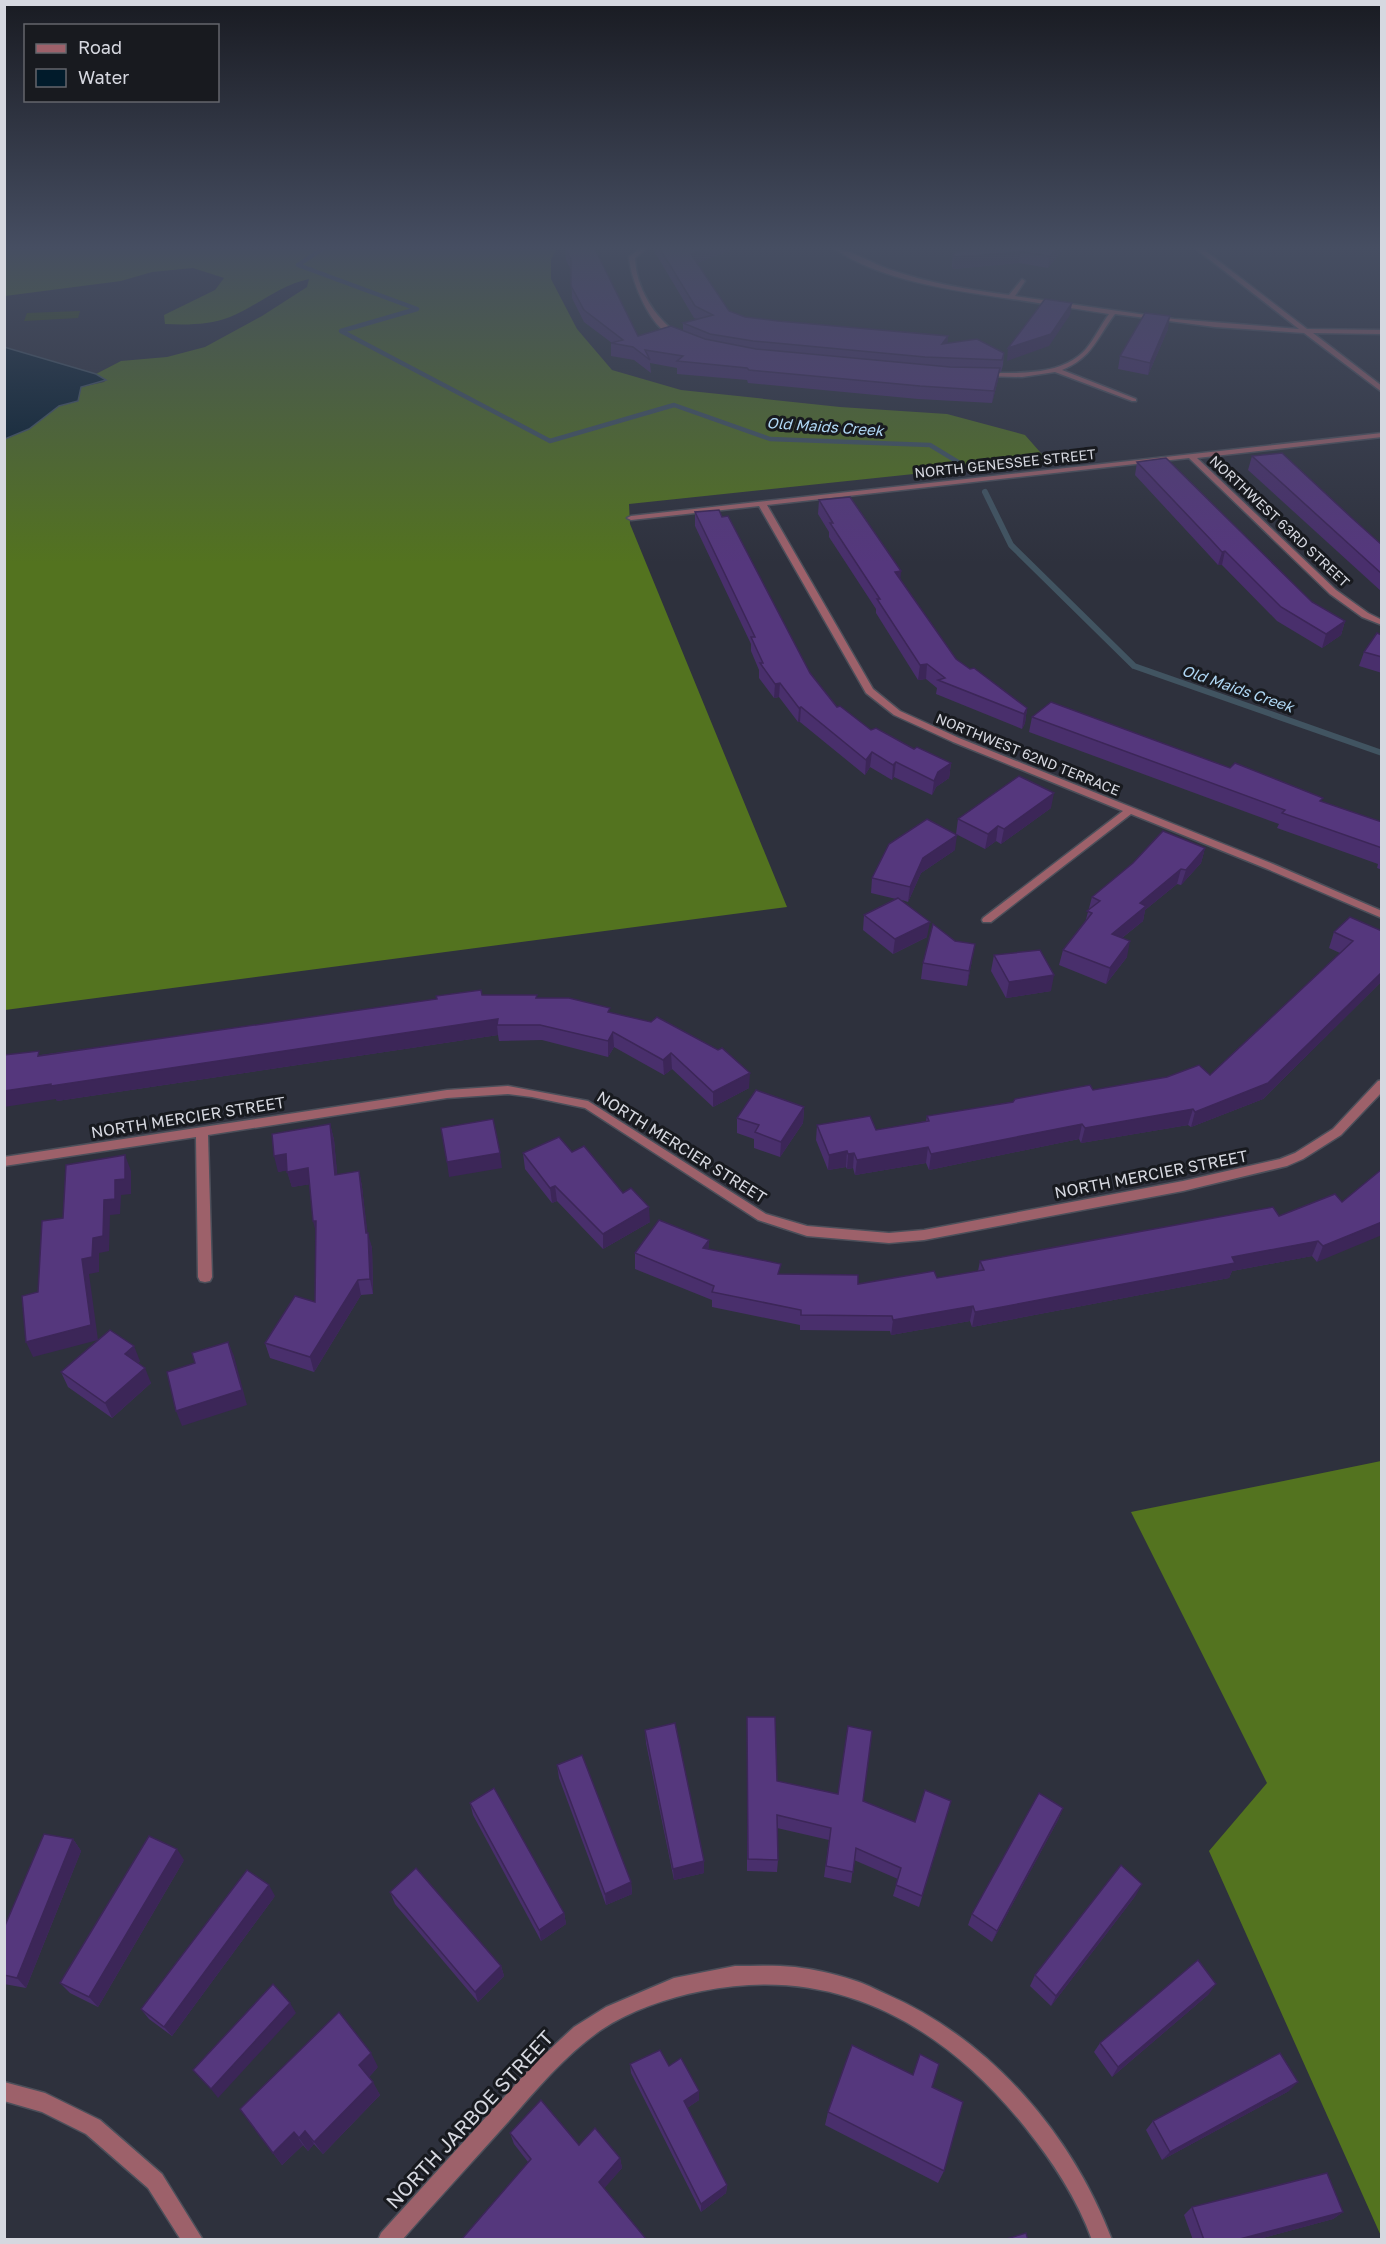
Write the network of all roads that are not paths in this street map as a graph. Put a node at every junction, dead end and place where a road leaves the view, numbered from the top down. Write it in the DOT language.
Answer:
graph roads {
  1 [pos="1084,354"];
  2 [pos="1333,354"];
  3 [pos="1054,369"];
  4 [pos="976,375"];
  5 [pos="1382,390"];
  6 [pos="1134,400"];
  7 [pos="1382,435"];
  8 [pos="1191,456"];
  9 [pos="762,504"];
  10 [pos="631,518"];
  11 [pos="1382,623"];
  12 [pos="1130,810"];
  13 [pos="1382,915"];
  14 [pos="987,920"];
  15 [pos="1382,1084"];
  16 [pos="202,1132"];
  17 [pos="4,1162"];
  18 [pos="205,1277"];
  19 [pos="4,2091"];
  20 [pos="193,2240"];
  21 [pos="388,2240"];
  22 [pos="1102,2240"];
  1 -- 3 [label="street"];
  2 -- 5 [label="street"];
  3 -- 4 [label="street"];
  3 -- 6 [label="street"];
  7 -- 8 [label="street, NORTH GENESSEE STREET"];
  8 -- 9 [label="street, NORTH GENESSEE STREET"];
  8 -- 11 [label="street, NORTHWEST 63RD STREET"];
  9 -- 10 [label="street, NORTH GENESSEE STREET"];
  9 -- 12 [label="street, NORTHWEST 62ND TERRACE"];
  12 -- 13 [label="street, NORTHWEST 62ND TERRACE"];
  12 -- 14 [label="street"];
  15 -- 16 [label="street, NORTH MERCIER STREET"];
  16 -- 17 [label="street, NORTH MERCIER STREET"];
  16 -- 18 [label="street"];
  19 -- 20 [label="street"];
  21 -- 22 [label="street, NORTH JARBOE STREET"];
}
